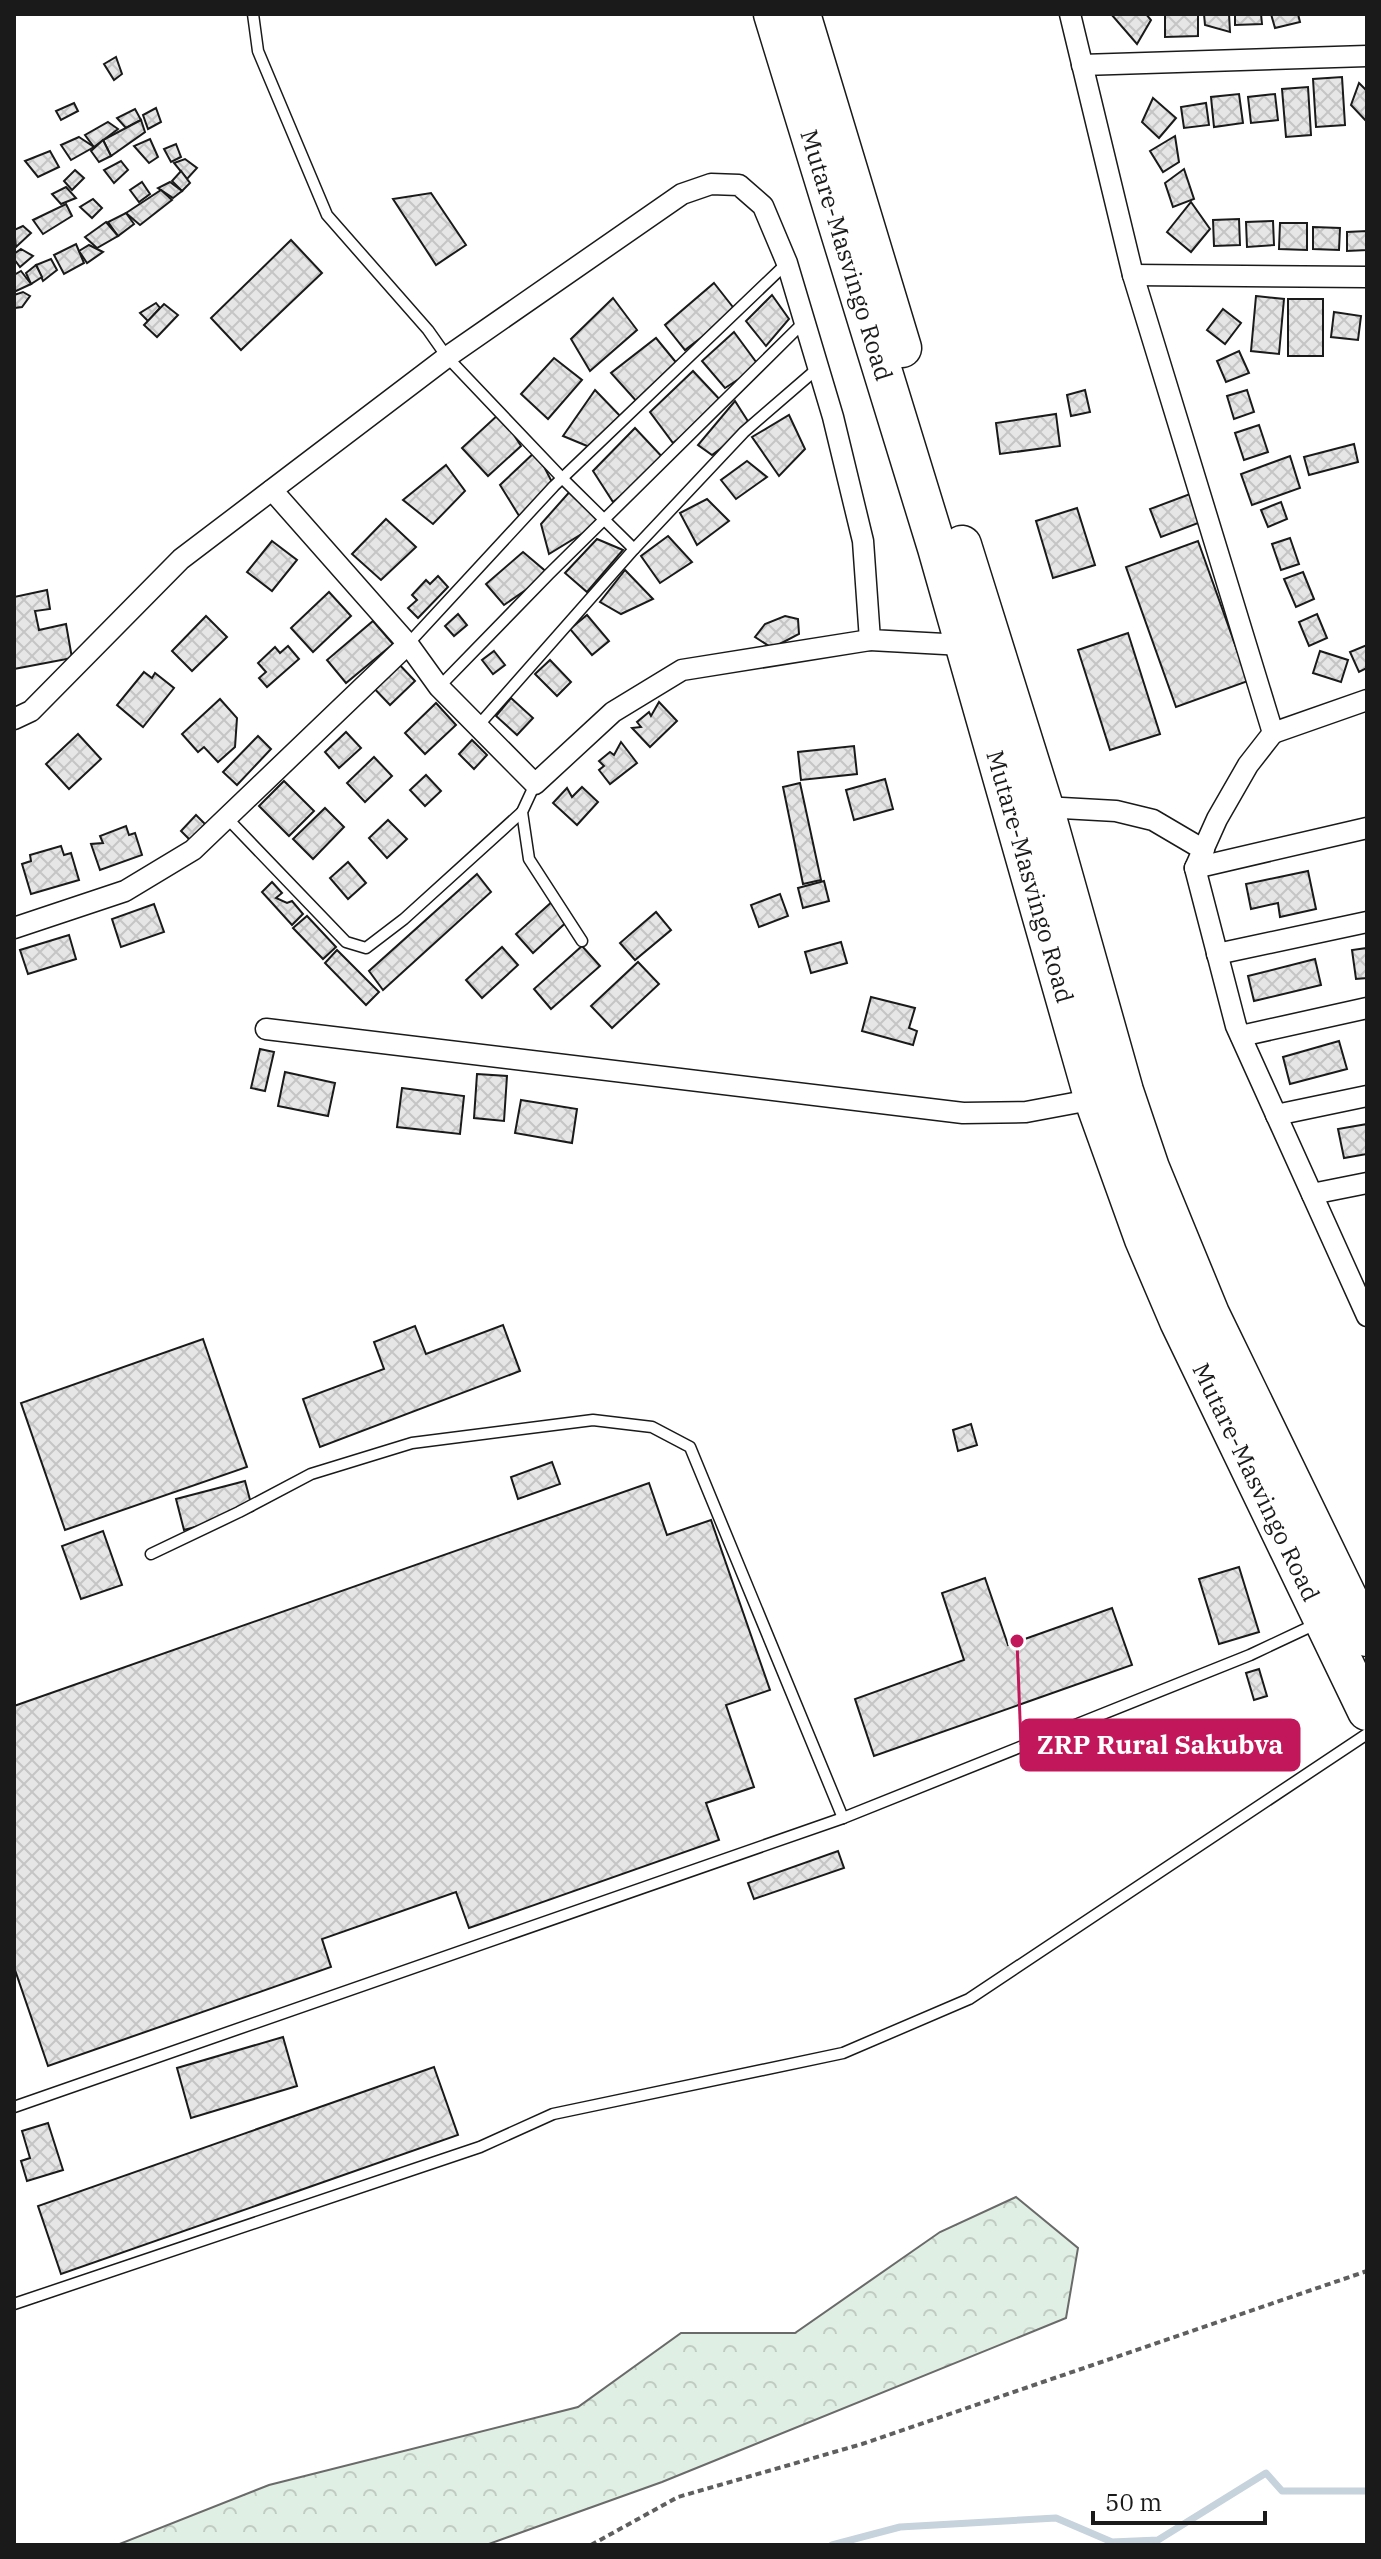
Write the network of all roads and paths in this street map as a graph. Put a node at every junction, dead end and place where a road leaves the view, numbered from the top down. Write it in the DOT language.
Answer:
graph roads {
  1 [pos="253,14"];
  2 [pos="773,14"];
  3 [pos="801,14"];
  4 [pos="1070,14"];
  5 [pos="1367,56"];
  6 [pos="1082,65"];
  7 [pos="787,263"];
  8 [pos="1133,275"];
  9 [pos="1367,277"];
  10 [pos="805,321"];
  11 [pos="447,357"];
  12 [pos="818,368"];
  13 [pos="562,478"];
  14 [pos="272,490"];
  15 [pos="606,519"];
  16 [pos="634,549"];
  17 [pos="870,640"];
  18 [pos="408,644"];
  19 [pos="963,645"];
  20 [pos="439,687"];
  21 [pos="1367,700"];
  22 [pos="14,719"];
  23 [pos="477,727"];
  24 [pos="1273,733"];
  25 [pos="535,784"];
  26 [pos="1044,807"];
  27 [pos="522,812"];
  28 [pos="226,817"];
  29 [pos="1367,828"];
  30 [pos="1199,859"];
  31 [pos="1367,922"];
  32 [pos="14,928"];
  33 [pos="582,941"];
  34 [pos="1217,954"];
  35 [pos="1367,1008"];
  36 [pos="266,1029"];
  37 [pos="1241,1036"];
  38 [pos="1109,1096"];
  39 [pos="1367,1096"];
  40 [pos="1276,1115"];
  41 [pos="1367,1183"];
  42 [pos="1312,1194"];
  43 [pos="1357,1269"];
  44 [pos="1367,1316"];
  45 [pos="151,1554"];
  46 [pos="1324,1621"];
  47 [pos="1367,1637"];
  48 [pos="1367,1711"];
  49 [pos="1367,1734"];
  50 [pos="843,1818"];
  51 [pos="14,2107"];
  52 [pos="1367,2271"];
  53 [pos="14,2304"];
  54 [pos="591,2545"];
  1 -- 11 [label="lane"];
  2 -- 19 [label="highway, Mutare-Masvingo Road"];
  3 -- 26 [label="highway, Mutare-Masvingo Road"];
  4 -- 6 [label="street"];
  5 -- 6 [label="street"];
  6 -- 8 [label="street"];
  7 -- 10 [label="street"];
  7 -- 11 [label="street"];
  7 -- 13 [label="lane"];
  8 -- 9 [label="street"];
  8 -- 24 [label="street"];
  10 -- 12 [label="street"];
  10 -- 15 [label="lane"];
  11 -- 13 [label="lane"];
  11 -- 14 [label="street"];
  12 -- 16 [label="lane"];
  12 -- 17 [label="street"];
  13 -- 15 [label="lane"];
  13 -- 18 [label="lane"];
  14 -- 18 [label="street"];
  14 -- 22 [label="street"];
  15 -- 16 [label="lane"];
  15 -- 20 [label="lane"];
  16 -- 23 [label="lane"];
  17 -- 19 [label="street"];
  17 -- 25 [label="street"];
  18 -- 20 [label="street"];
  18 -- 28 [label="street"];
  19 -- 38 [label="highway, Mutare-Masvingo Road"];
  20 -- 23 [label="street"];
  21 -- 24 [label="street"];
  23 -- 25 [label="street"];
  24 -- 30 [label="street"];
  25 -- 27 [label="lane"];
  26 -- 30 [label="street"];
  26 -- 38 [label="highway, Mutare-Masvingo Road"];
  27 -- 28 [label="lane"];
  27 -- 33 [label="lane"];
  28 -- 32 [label="street"];
  29 -- 30 [label="street"];
  30 -- 34 [label="street"];
  31 -- 34 [label="street"];
  34 -- 37 [label="street"];
  35 -- 37 [label="street"];
  36 -- 38 [label="street"];
  37 -- 40 [label="street"];
  38 -- 46 [label="highway, Mutare-Masvingo Road"];
  38 -- 47 [label="highway, Mutare-Masvingo Road"];
  39 -- 40 [label="street"];
  40 -- 42 [label="street"];
  41 -- 42 [label="street"];
  42 -- 43 [label="street"];
  43 -- 44 [label="street"];
  45 -- 50 [label="lane"];
  46 -- 48 [label="highway, Mutare-Masvingo Road"];
  46 -- 50 [label="lane"];
  49 -- 53 [label="lane"];
  50 -- 51 [label="lane"];
  52 -- 54 [label="path"];
}
